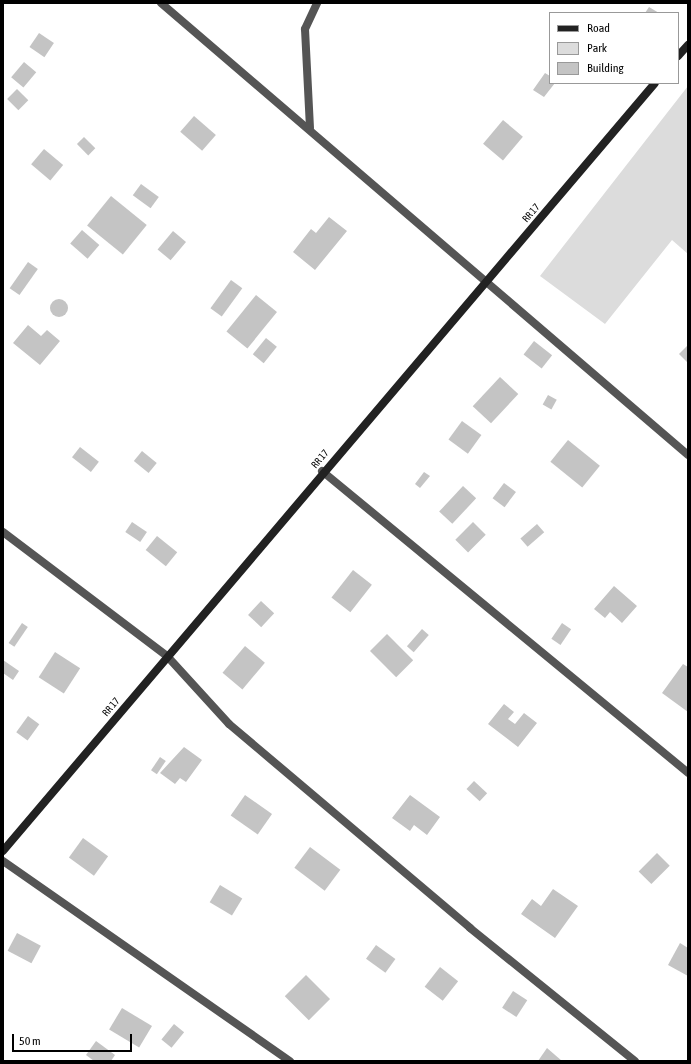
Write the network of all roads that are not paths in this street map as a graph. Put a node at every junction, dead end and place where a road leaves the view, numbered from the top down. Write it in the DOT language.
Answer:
graph roads {
  1 [pos="161,3"];
  2 [pos="317,3"];
  3 [pos="688,45"];
  4 [pos="679,55"];
  5 [pos="654,84"];
  6 [pos="310,128"];
  7 [pos="485,282"];
  8 [pos="688,455"];
  9 [pos="322,472"];
  10 [pos="3,532"];
  11 [pos="167,656"];
  12 [pos="688,773"];
  13 [pos="3,851"];
  14 [pos="3,862"];
  15 [pos="290,1061"];
  16 [pos="635,1061"];
  1 -- 6 [label="street"];
  2 -- 6 [label="street"];
  3 -- 4 [label="main road"];
  5 -- 7 [label="main road, RR 17 / RR 17"];
  6 -- 7 [label="street"];
  7 -- 8 [label="street"];
  7 -- 9 [label="main road, RR 17 / RR 17"];
  9 -- 11 [label="main road, RR 17 / RR 17"];
  9 -- 12 [label="street"];
  10 -- 11 [label="street"];
  11 -- 13 [label="main road, RR 17 / RR 17"];
  11 -- 16 [label="street"];
  14 -- 15 [label="street"];
}
